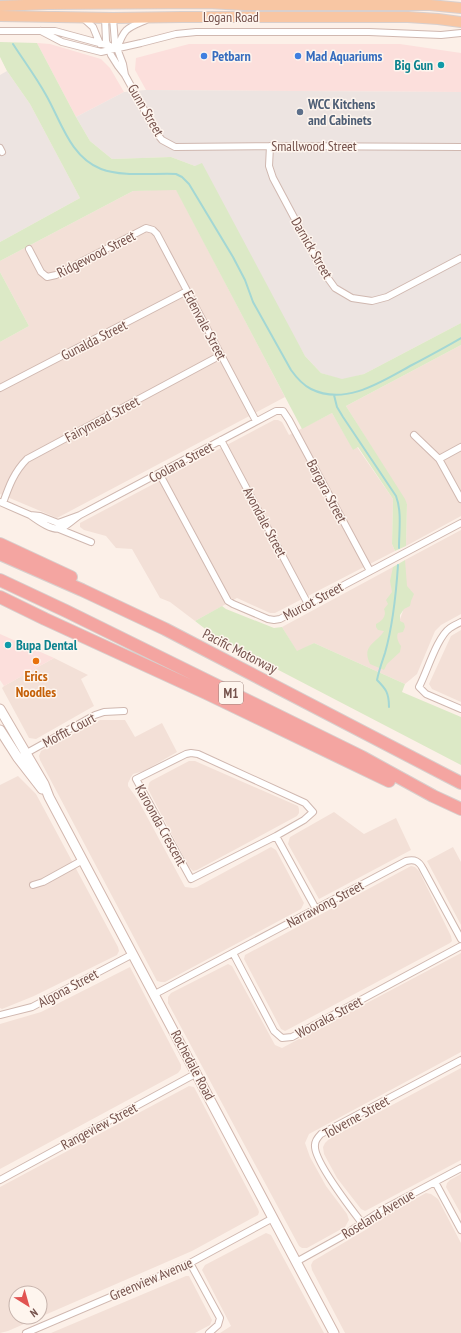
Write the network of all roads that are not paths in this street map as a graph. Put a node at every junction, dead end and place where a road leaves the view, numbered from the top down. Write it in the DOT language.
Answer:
graph roads {
  1 [pos="53,0"];
  2 [pos="390,0"];
  3 [pos="108,2"];
  4 [pos="450,2"];
  5 [pos="38,4"];
  6 [pos="377,5"];
  7 [pos="0,6"];
  8 [pos="461,8"];
  9 [pos="0,16"];
  10 [pos="461,17"];
  11 [pos="83,18"];
  12 [pos="109,18"];
  13 [pos="150,18"];
  14 [pos="438,19"];
  15 [pos="461,22"];
  16 [pos="0,31"];
  17 [pos="41,31"];
  18 [pos="461,33"];
  19 [pos="100,44"];
  20 [pos="108,48"];
  21 [pos="117,49"];
  22 [pos="125,75"];
  23 [pos="168,144"];
  24 [pos="270,146"];
  25 [pos="461,147"];
  26 [pos="153,230"];
  27 [pos="29,249"];
  28 [pos="461,258"];
  29 [pos="187,291"];
  30 [pos="221,355"];
  31 [pos="0,388"];
  32 [pos="283,411"];
  33 [pos="256,422"];
  34 [pos="414,435"];
  35 [pos="221,440"];
  36 [pos="461,447"];
  37 [pos="439,459"];
  38 [pos="159,473"];
  39 [pos="461,499"];
  40 [pos="1,502"];
  41 [pos="80,515"];
  42 [pos="70,522"];
  43 [pos="461,523"];
  44 [pos="59,526"];
  45 [pos="75,535"];
  46 [pos="91,542"];
  47 [pos="0,544"];
  48 [pos="0,554"];
  49 [pos="370,571"];
  50 [pos="0,580"];
  51 [pos="0,597"];
  52 [pos="308,604"];
  53 [pos="461,622"];
  54 [pos="247,671"];
  55 [pos="0,709"];
  56 [pos="461,709"];
  57 [pos="124,710"];
  58 [pos="0,730"];
  59 [pos="27,753"];
  60 [pos="18,758"];
  61 [pos="461,783"];
  62 [pos="49,797"];
  63 [pos="461,809"];
  64 [pos="461,817"];
  65 [pos="276,836"];
  66 [pos="82,860"];
  67 [pos="33,885"];
  68 [pos="316,909"];
  69 [pos="461,939"];
  70 [pos="461,946"];
  71 [pos="233,953"];
  72 [pos="133,954"];
  73 [pos="155,994"];
  74 [pos="0,1015"];
  75 [pos="461,1060"];
  76 [pos="197,1073"];
  77 [pos="461,1168"];
  78 [pos="0,1180"];
  79 [pos="435,1182"];
  80 [pos="273,1218"];
  81 [pos="362,1223"];
  82 [pos="461,1230"];
  83 [pos="296,1262"];
  84 [pos="190,1263"];
  85 [pos="26,1333"];
  86 [pos="208,1333"];
  87 [pos="334,1333"];
  1 -- 5 [label="main road"];
  2 -- 6 [label="main road"];
  3 -- 5 [label="main road, Logan Road"];
  3 -- 6 [label="main road, Logan Road"];
  3 -- 12 [label="main road"];
  4 -- 6 [label="main road, Logan Road"];
  4 -- 8 [label="main road, Logan Road"];
  4 -- 10 [label="main road"];
  4 -- 14 [label="main road"];
  5 -- 7 [label="main road, Logan Road"];
  9 -- 11 [label="main road, Logan Road"];
  11 -- 12 [label="main road, Logan Road"];
  11 -- 19 [label="street"];
  12 -- 13 [label="main road, Logan Road"];
  12 -- 20 [label="street, Gunn Street"];
  12 -- 21 [label="street, Gunn Street"];
  13 -- 14 [label="main road, Logan Road"];
  13 -- 21 [label="street"];
  14 -- 15 [label="main road, Logan Road"];
  16 -- 17 [label="street"];
  17 -- 19 [label="street"];
  17 -- 20 [label="street"];
  18 -- 21 [label="street, Logan Road"];
  19 -- 20 [label="street"];
  20 -- 21 [label="street"];
  20 -- 22 [label="street, Gunn Street"];
  21 -- 22 [label="street, Gunn Street"];
  22 -- 23 [label="street, Gunn Street"];
  23 -- 24 [label="street, Smallwood Street"];
  24 -- 25 [label="street, Smallwood Street"];
  24 -- 28 [label="street, Darnick Street"];
  26 -- 27 [label="street, Ridgewood Street"];
  26 -- 29 [label="street, Edenvale Street"];
  29 -- 30 [label="street, Edenvale Street"];
  29 -- 31 [label="street, Gunalda Street"];
  30 -- 33 [label="street, Edenvale Street"];
  30 -- 40 [label="street, Fairymead Street"];
  32 -- 33 [label="street, Coolana Street"];
  32 -- 49 [label="street, Bargara Street"];
  33 -- 35 [label="street, Coolana Street"];
  34 -- 37 [label="street"];
  35 -- 38 [label="street, Coolana Street"];
  35 -- 52 [label="street, Avondale Street"];
  36 -- 37 [label="street"];
  37 -- 39 [label="street"];
  38 -- 41 [label="street, Coolana Street"];
  38 -- 52 [label="street, Murcot Street"];
  40 -- 44 [label="street"];
  41 -- 42 [label="street, Coolana Street"];
  41 -- 44 [label="street, Coolana Street"];
  42 -- 44 [label="street, Coolana Street"];
  42 -- 45 [label="street"];
  43 -- 49 [label="street, Murcot Street"];
  44 -- 45 [label="street"];
  45 -- 46 [label="street"];
  47 -- 54 [label="highway"];
  48 -- 54 [label="highway, Pacific Motorway / M1"];
  49 -- 52 [label="street, Murcot Street"];
  50 -- 63 [label="highway, M1"];
  51 -- 64 [label="highway"];
  53 -- 56 [label="street"];
  54 -- 61 [label="highway, Pacific Motorway / M1"];
  55 -- 59 [label="main road, Rochedale Road"];
  57 -- 59 [label="street, Moffit Court"];
  58 -- 60 [label="main road, Rochedale Road"];
  59 -- 60 [label="street, Moffit Court"];
  59 -- 62 [label="main road, Rochedale Road"];
  60 -- 62 [label="main road, Rochedale Road"];
  62 -- 66 [label="main road, Rochedale Road"];
  65 -- 65 [label="street, Karoonda Crescent"];
  65 -- 68 [label="street"];
  66 -- 67 [label="street"];
  66 -- 72 [label="main road, Rochedale Road"];
  68 -- 69 [label="street, Narrawong Street"];
  68 -- 71 [label="street, Narrawong Street"];
  70 -- 71 [label="street, Wooraka Street"];
  71 -- 73 [label="street, Narrawong Street"];
  72 -- 73 [label="main road, Rochedale Road"];
  72 -- 74 [label="street, Algona Street"];
  73 -- 76 [label="main road, Rochedale Road"];
  75 -- 81 [label="street, Tolverne Street"];
  76 -- 78 [label="street, Rangeview Street"];
  76 -- 80 [label="main road, Rochedale Road"];
  77 -- 79 [label="street, Roseland Avenue"];
  79 -- 81 [label="street, Roseland Avenue"];
  79 -- 82 [label="street"];
  80 -- 83 [label="main road, Rochedale Road"];
  80 -- 84 [label="street, Greenview Avenue"];
  81 -- 83 [label="street, Roseland Avenue"];
  83 -- 87 [label="main road, Rochedale Road"];
  84 -- 85 [label="street, Greenview Avenue"];
  84 -- 86 [label="street"];
}
